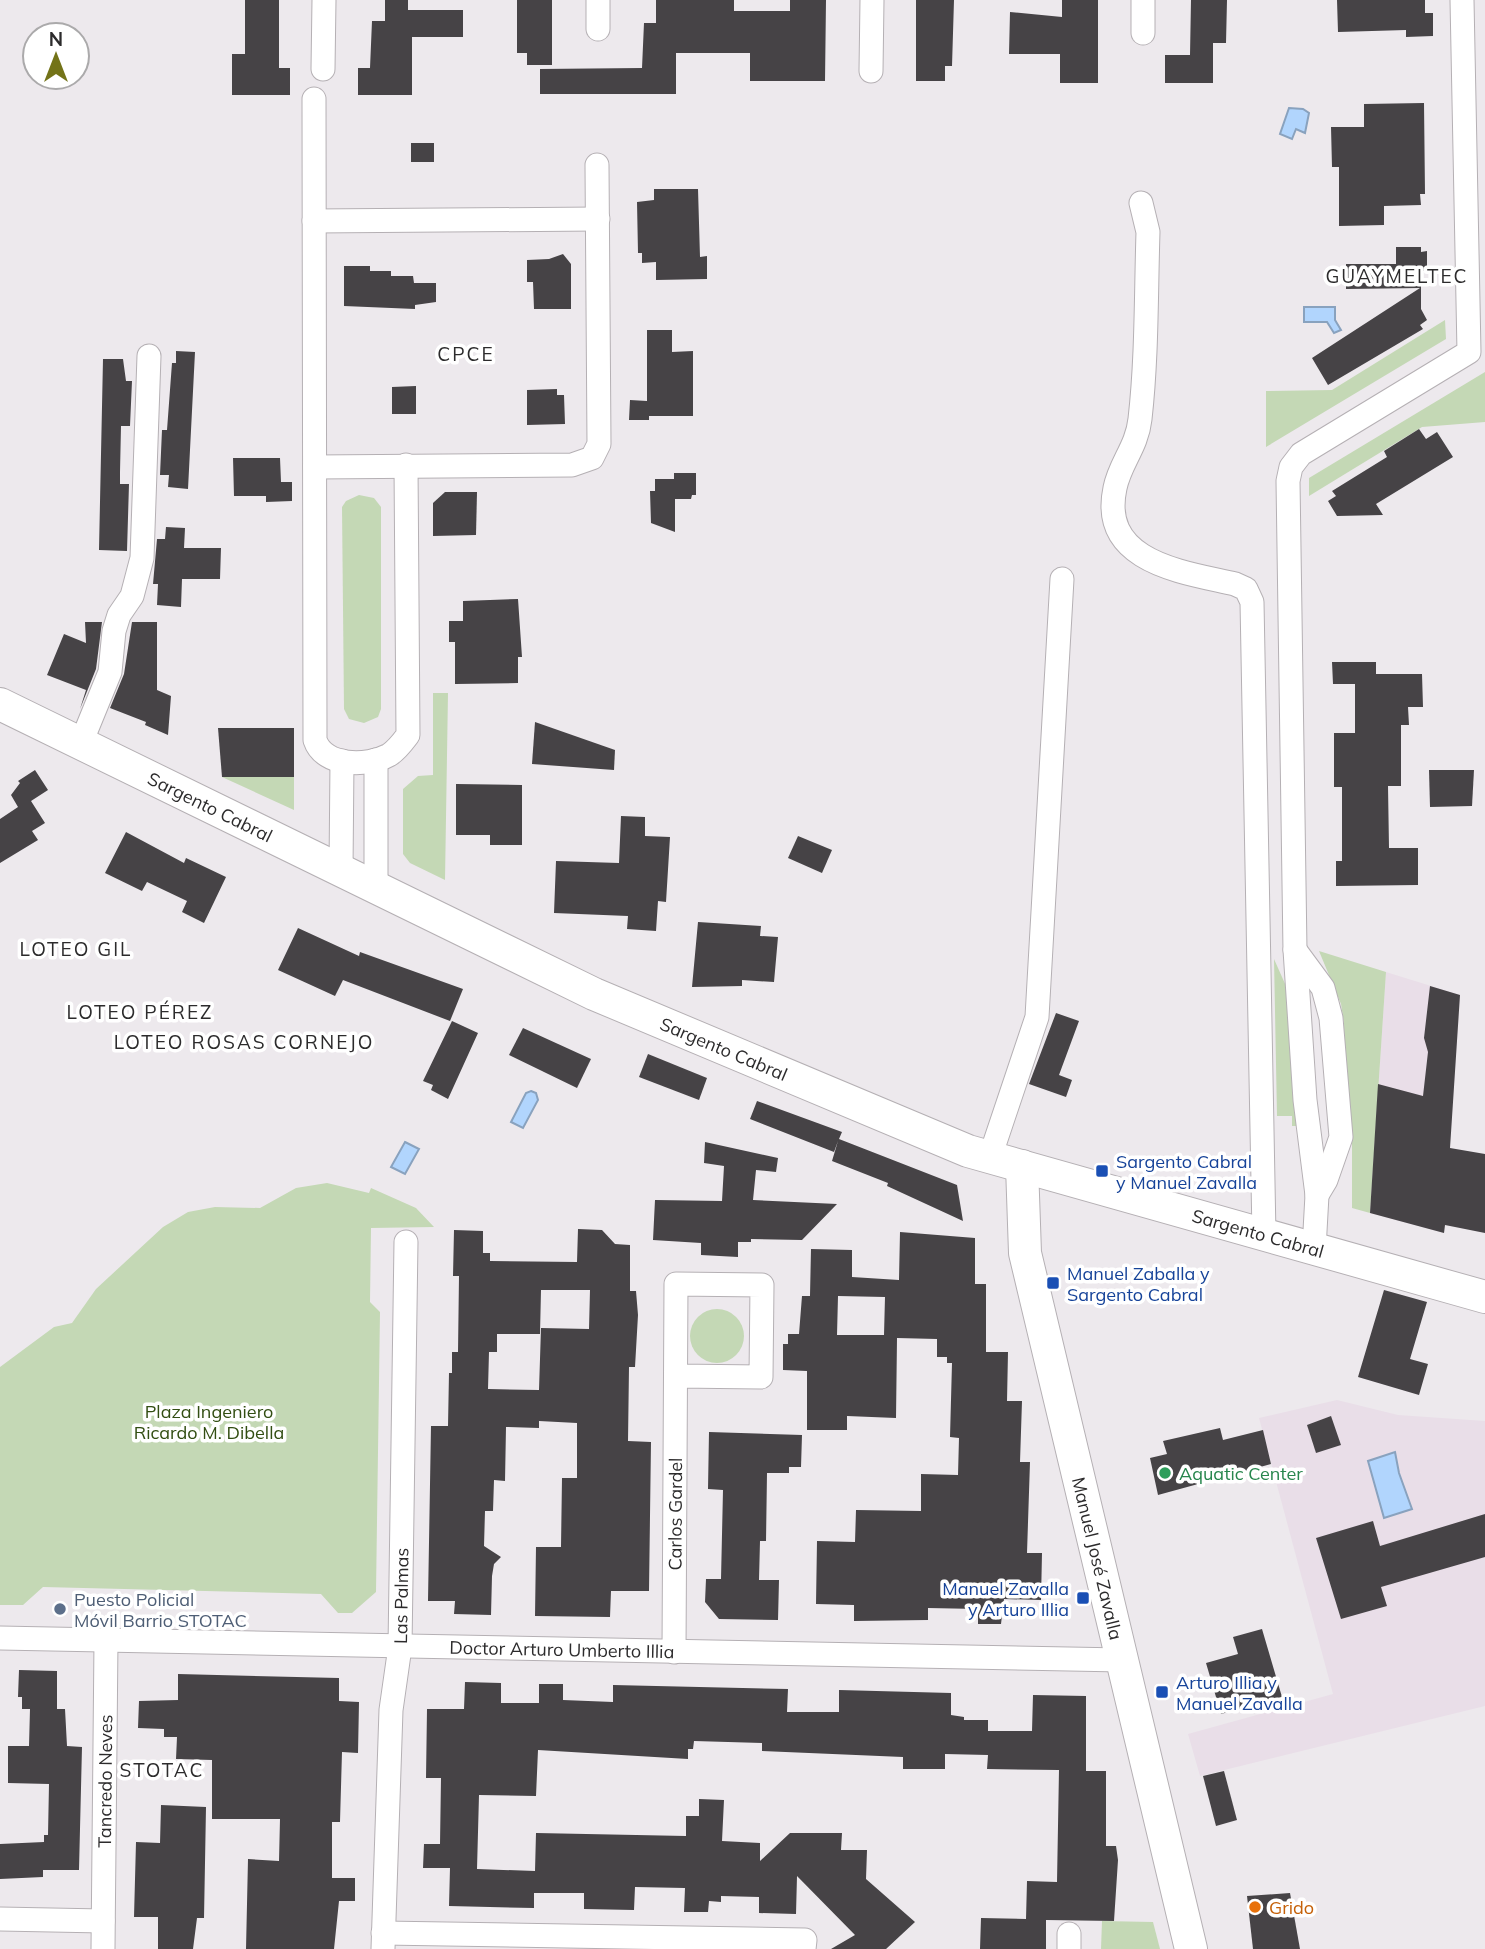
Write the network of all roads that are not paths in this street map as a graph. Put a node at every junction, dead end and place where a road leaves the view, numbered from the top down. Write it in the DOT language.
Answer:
graph roads {
  1 [pos="324,0"];
  2 [pos="598,0"];
  3 [pos="872,0"];
  4 [pos="1143,0"];
  5 [pos="1462,0"];
  6 [pos="598,29"];
  7 [pos="1143,33"];
  8 [pos="323,69"];
  9 [pos="871,71"];
  10 [pos="314,99"];
  11 [pos="597,165"];
  12 [pos="1141,202"];
  13 [pos="598,219"];
  14 [pos="314,221"];
  15 [pos="149,356"];
  16 [pos="406,465"];
  17 [pos="315,467"];
  18 [pos="1062,579"];
  19 [pos="0,704"];
  20 [pos="80,743"];
  21 [pos="376,760"];
  22 [pos="342,761"];
  23 [pos="341,870"];
  24 [pos="376,887"];
  25 [pos="1295,950"];
  26 [pos="990,1157"];
  27 [pos="1022,1167"];
  28 [pos="1317,1195"];
  29 [pos="1264,1235"];
  30 [pos="406,1242"];
  31 [pos="1314,1249"];
  32 [pos="1485,1297"];
  33 [pos="677,1376"];
  34 [pos="0,1638"];
  35 [pos="106,1641"];
  36 [pos="400,1647"];
  37 [pos="674,1652"];
  38 [pos="1122,1660"];
  39 [pos="0,1919"];
  40 [pos="103,1921"];
  41 [pos="383,1941"];
  42 [pos="665,1943"];
  43 [pos="103,1949"];
  44 [pos="804,1949"];
  45 [pos="1191,1949"];
  1 -- 8 [label="street"];
  2 -- 6 [label="street"];
  3 -- 9 [label="street"];
  4 -- 7 [label="street"];
  5 -- 25 [label="street"];
  10 -- 14 [label="street"];
  11 -- 13 [label="street"];
  12 -- 29 [label="street"];
  13 -- 14 [label="street"];
  13 -- 16 [label="street"];
  14 -- 17 [label="street"];
  15 -- 20 [label="street"];
  16 -- 17 [label="street"];
  16 -- 21 [label="street"];
  17 -- 22 [label="street"];
  18 -- 26 [label="street"];
  19 -- 20 [label="main road, Sargento Cabral"];
  20 -- 23 [label="main road, Sargento Cabral"];
  21 -- 22 [label="street"];
  21 -- 24 [label="street"];
  22 -- 23 [label="street"];
  23 -- 24 [label="main road, Sargento Cabral"];
  24 -- 26 [label="main road, Sargento Cabral"];
  25 -- 28 [label="street"];
  25 -- 28 [label="street"];
  26 -- 27 [label="main road, Sargento Cabral"];
  27 -- 29 [label="main road, Sargento Cabral"];
  27 -- 38 [label="main road, Manuel José Zavalla"];
  28 -- 31 [label="street"];
  29 -- 31 [label="main road, Sargento Cabral"];
  30 -- 36 [label="street, Las Palmas"];
  31 -- 32 [label="main road, Sargento Cabral"];
  33 -- 33 [label="street, Carlos Gardel"];
  33 -- 37 [label="street, Carlos Gardel"];
  34 -- 35 [label="street, Doctor Arturo Umberto Illia"];
  35 -- 36 [label="street, Doctor Arturo Umberto Illia"];
  35 -- 40 [label="street, Tancredo Neves"];
  36 -- 37 [label="street, Doctor Arturo Umberto Illia"];
  36 -- 41 [label="street, Las Palmas"];
  37 -- 38 [label="street, Doctor Arturo Umberto Illia"];
  38 -- 45 [label="main road, Manuel José Zavalla"];
  39 -- 40 [label="street"];
  40 -- 43 [label="street, Tancredo Neves"];
  41 -- 42 [label="street"];
  42 -- 44 [label="street"];
}
